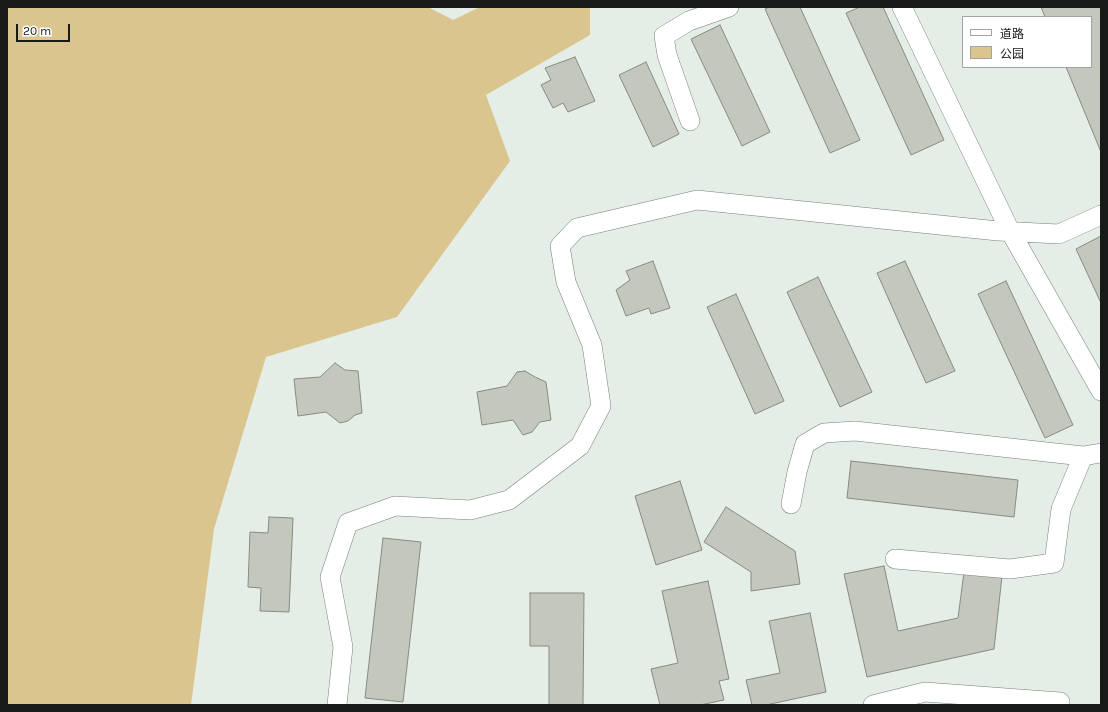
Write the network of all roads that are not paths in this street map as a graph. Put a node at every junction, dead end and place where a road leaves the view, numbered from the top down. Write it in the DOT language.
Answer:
graph roads {
  1 [pos="730,7"];
  2 [pos="902,7"];
  3 [pos="690,121"];
  4 [pos="1101,215"];
  5 [pos="1010,231"];
  6 [pos="1101,391"];
  7 [pos="1092,454"];
  8 [pos="791,504"];
  9 [pos="895,559"];
  10 [pos="995,701"];
  11 [pos="1060,702"];
  12 [pos="337,705"];
  13 [pos="873,705"];
  1 -- 3 [label="street"];
  2 -- 5 [label="street"];
  4 -- 5 [label="street"];
  5 -- 6 [label="street"];
  5 -- 12 [label="street"];
  7 -- 8 [label="street"];
  7 -- 9 [label="street"];
  10 -- 11 [label="street"];
  10 -- 13 [label="street"];
}
